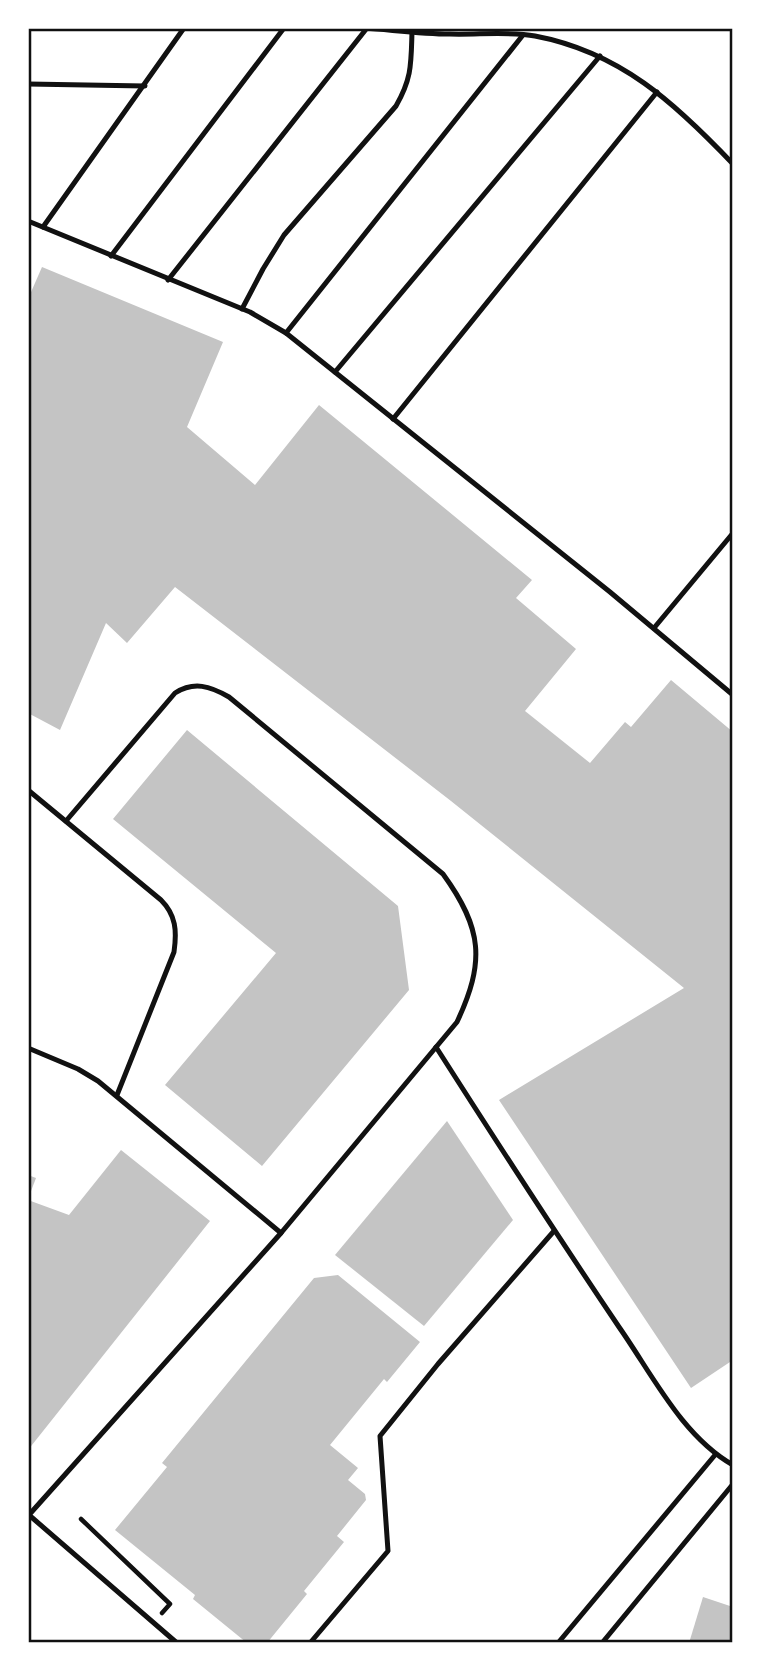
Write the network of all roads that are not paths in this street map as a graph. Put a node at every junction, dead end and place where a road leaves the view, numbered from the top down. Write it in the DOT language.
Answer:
graph roads {
  1 [pos="184,28"];
  2 [pos="284,28"];
  3 [pos="366,28"];
  4 [pos="412,32"];
  5 [pos="523,35"];
  6 [pos="600,56"];
  7 [pos="28,84"];
  8 [pos="145,86"];
  9 [pos="657,92"];
  10 [pos="733,164"];
  11 [pos="28,221"];
  12 [pos="43,227"];
  13 [pos="111,256"];
  14 [pos="167,279"];
  15 [pos="242,309"];
  16 [pos="286,333"];
  17 [pos="335,372"];
  18 [pos="393,419"];
  19 [pos="733,533"];
  20 [pos="654,628"];
  21 [pos="733,695"];
  22 [pos="28,790"];
  23 [pos="66,821"];
  24 [pos="436,1047"];
  25 [pos="28,1048"];
  26 [pos="117,1095"];
  27 [pos="554,1231"];
  28 [pos="281,1233"];
  29 [pos="715,1455"];
  30 [pos="733,1465"];
  31 [pos="733,1484"];
  32 [pos="28,1515"];
  33 [pos="177,1643"];
  34 [pos="310,1643"];
  35 [pos="558,1643"];
  36 [pos="602,1643"];
  1 -- 8 [label="lane"];
  2 -- 13 [label="lane"];
  3 -- 4 [label="lane"];
  3 -- 14 [label="lane"];
  4 -- 5 [label="lane"];
  4 -- 15 [label="lane"];
  5 -- 6 [label="lane"];
  5 -- 16 [label="lane"];
  6 -- 9 [label="lane"];
  6 -- 17 [label="lane"];
  7 -- 8 [label="lane"];
  8 -- 12 [label="lane"];
  9 -- 10 [label="lane"];
  9 -- 18 [label="lane"];
  11 -- 12 [label="lane"];
  12 -- 13 [label="lane"];
  13 -- 14 [label="lane"];
  14 -- 15 [label="lane"];
  15 -- 16 [label="lane"];
  16 -- 17 [label="lane"];
  17 -- 18 [label="lane"];
  18 -- 20 [label="lane"];
  19 -- 20 [label="lane"];
  20 -- 21 [label="lane"];
  22 -- 23 [label="lane"];
  23 -- 24 [label="lane"];
  23 -- 26 [label="lane"];
  24 -- 27 [label="lane"];
  24 -- 28 [label="lane"];
  25 -- 26 [label="lane"];
  26 -- 28 [label="lane"];
  27 -- 29 [label="lane"];
  27 -- 34 [label="lane"];
  28 -- 32 [label="lane"];
  29 -- 30 [label="lane"];
  29 -- 35 [label="lane"];
  31 -- 36 [label="lane"];
  32 -- 33 [label="lane"];
}
